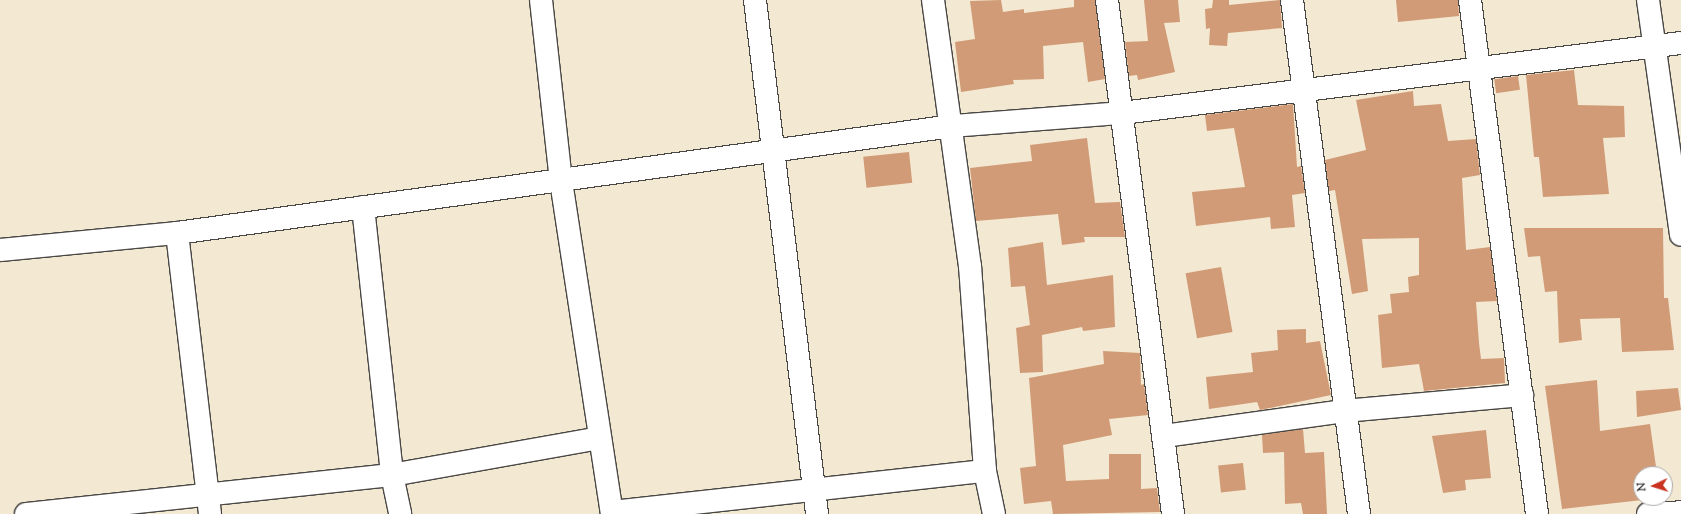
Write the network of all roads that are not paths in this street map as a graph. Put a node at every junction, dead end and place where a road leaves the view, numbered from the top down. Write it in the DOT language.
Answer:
graph roads {
  1 [pos="541,0"];
  2 [pos="756,0"];
  3 [pos="933,0"];
  4 [pos="1107,0"];
  5 [pos="1292,0"];
  6 [pos="1470,0"];
  7 [pos="1648,0"];
  8 [pos="1681,43"];
  9 [pos="1655,46"];
  10 [pos="1478,69"];
  11 [pos="1305,89"];
  12 [pos="1122,113"];
  13 [pos="952,126"];
  14 [pos="772,149"];
  15 [pos="561,181"];
  16 [pos="363,207"];
  17 [pos="177,233"];
  18 [pos="1681,235"];
  19 [pos="0,250"];
  20 [pos="1522,394"];
  21 [pos="1344,411"];
  22 [pos="1164,436"];
  23 [pos="599,438"];
  24 [pos="985,471"];
  25 [pos="392,475"];
  26 [pos="815,491"];
  27 [pos="209,505"];
  28 [pos="1681,512"];
  29 [pos="612,513"];
  30 [pos="26,514"];
  31 [pos="400,514"];
  32 [pos="817,514"];
  33 [pos="994,514"];
  34 [pos="1173,514"];
  35 [pos="1359,514"];
  36 [pos="1538,514"];
  37 [pos="1648,514"];
  1 -- 15 [label="street"];
  2 -- 14 [label="street"];
  3 -- 13 [label="street"];
  4 -- 12 [label="street"];
  5 -- 11 [label="street"];
  6 -- 10 [label="street"];
  7 -- 9 [label="street"];
  8 -- 9 [label="street"];
  9 -- 10 [label="street"];
  9 -- 18 [label="street"];
  10 -- 11 [label="street"];
  10 -- 20 [label="street"];
  11 -- 12 [label="street"];
  11 -- 21 [label="street"];
  12 -- 13 [label="street"];
  12 -- 22 [label="street"];
  13 -- 14 [label="street"];
  13 -- 24 [label="street"];
  14 -- 15 [label="street"];
  14 -- 26 [label="street"];
  15 -- 16 [label="street"];
  15 -- 23 [label="street"];
  16 -- 17 [label="street"];
  16 -- 25 [label="street"];
  17 -- 19 [label="street"];
  17 -- 27 [label="street"];
  20 -- 21 [label="street"];
  20 -- 36 [label="street"];
  21 -- 22 [label="street"];
  21 -- 35 [label="street"];
  22 -- 34 [label="street"];
  23 -- 25 [label="street"];
  23 -- 29 [label="street"];
  24 -- 26 [label="street"];
  24 -- 33 [label="street"];
  25 -- 27 [label="street"];
  25 -- 31 [label="street"];
  26 -- 29 [label="street"];
  26 -- 32 [label="street"];
  27 -- 30 [label="street"];
  28 -- 37 [label="street"];
}
